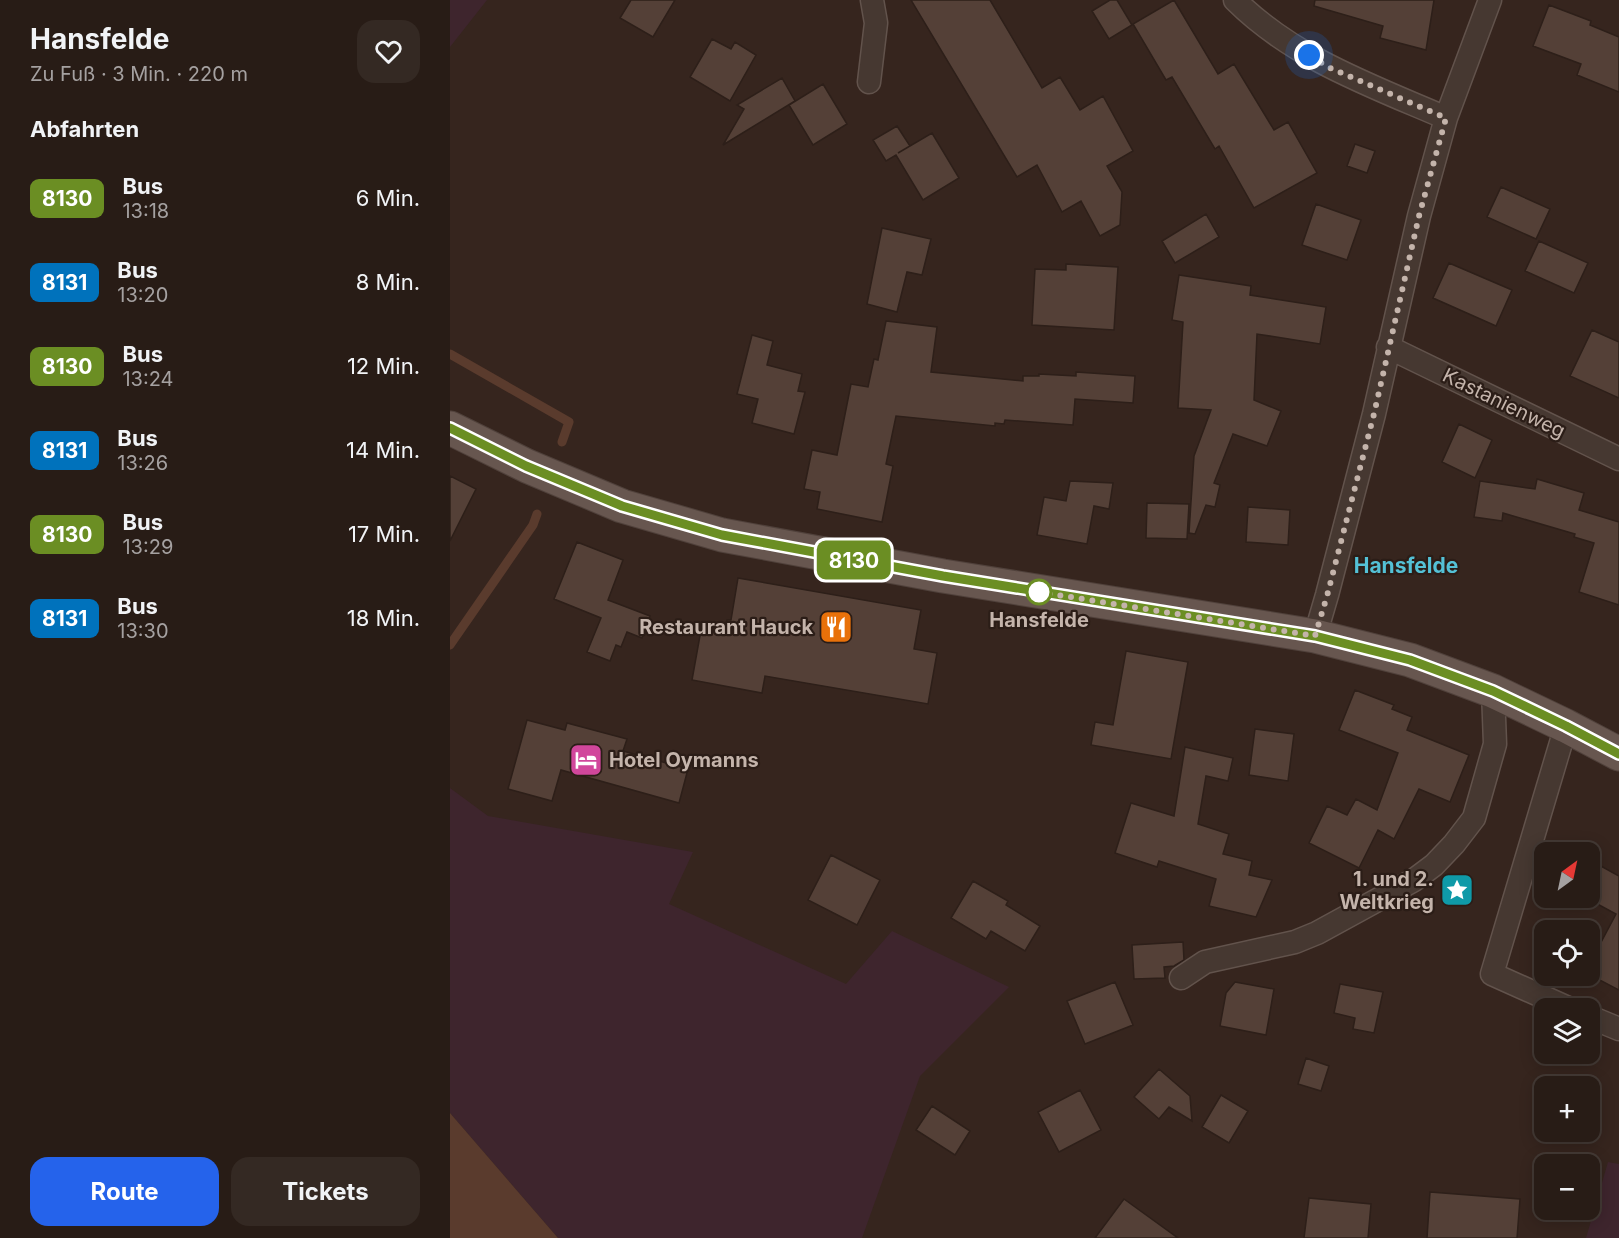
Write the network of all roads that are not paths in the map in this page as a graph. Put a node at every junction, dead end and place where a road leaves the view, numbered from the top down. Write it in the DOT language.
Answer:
graph roads {
  1 [pos="872,0"];
  2 [pos="1235,0"];
  3 [pos="1490,0"];
  4 [pos="869,82"];
  5 [pos="1446,118"];
  6 [pos="1388,347"];
  7 [pos="450,428"];
  8 [pos="1619,459"];
  9 [pos="1315,636"];
  10 [pos="1493,691"];
  11 [pos="1566,726"];
  12 [pos="1619,754"];
  13 [pos="1181,978"];
  14 [pos="1546,998"];
  15 [pos="1600,1021"];
  16 [pos="1619,1029"];
  1 -- 4 [label="street"];
  2 -- 5 [label="street"];
  3 -- 5 [label="street"];
  5 -- 6 [label="street"];
  6 -- 8 [label="street, Kastanienweg"];
  6 -- 9 [label="street"];
  7 -- 9 [label="main road"];
  9 -- 10 [label="main road"];
  10 -- 11 [label="main road"];
  10 -- 13 [label="street"];
  11 -- 12 [label="main road"];
  11 -- 14 [label="street"];
  15 -- 16 [label="street"];
}
